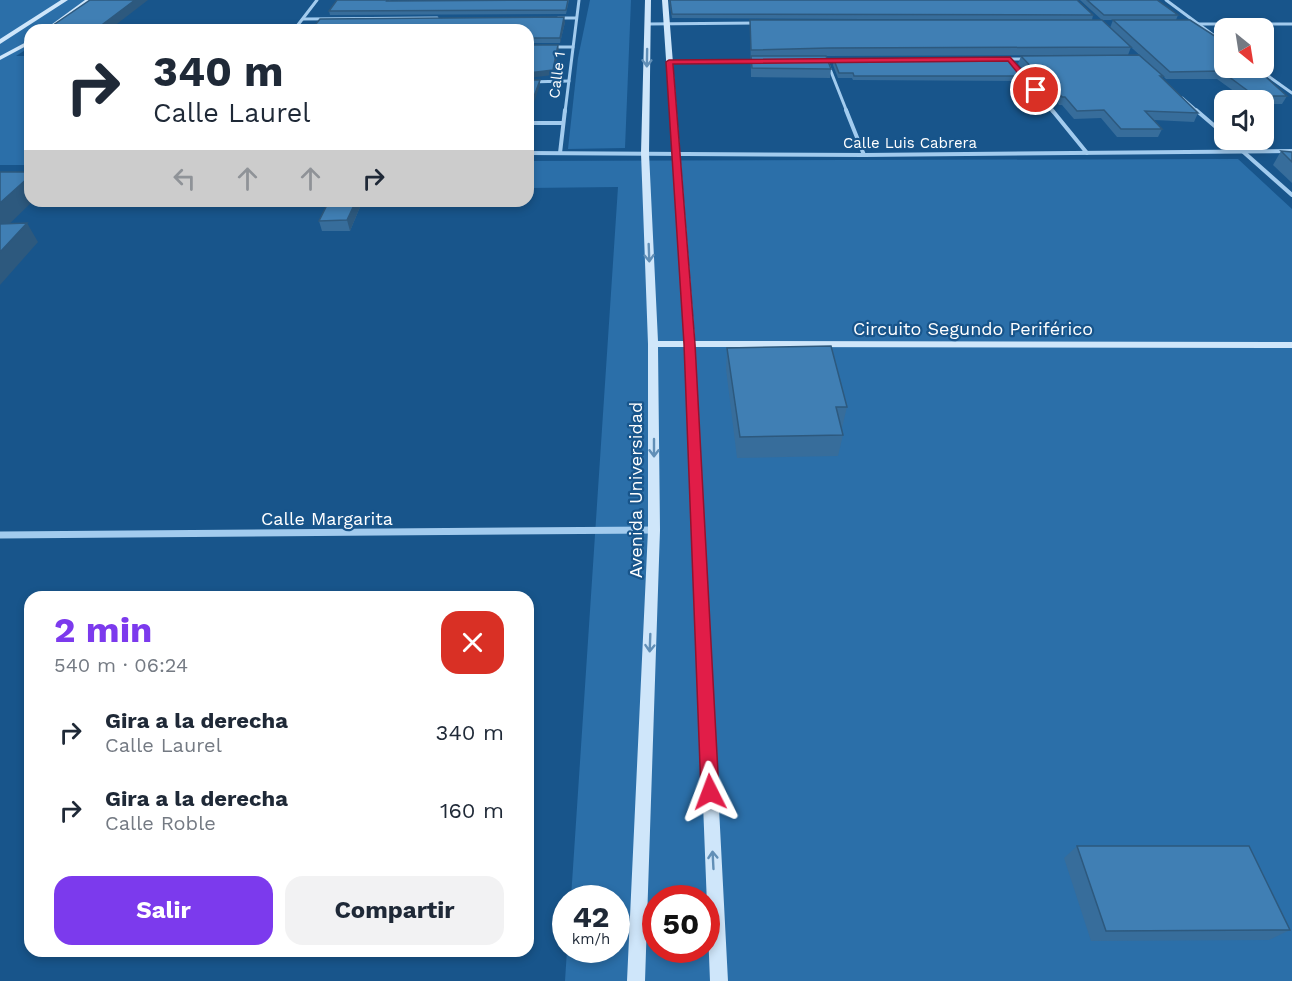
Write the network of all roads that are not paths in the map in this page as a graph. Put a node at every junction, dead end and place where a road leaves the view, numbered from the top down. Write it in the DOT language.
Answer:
graph roads {
  1 [pos="65,0"];
  2 [pos="88,0"];
  3 [pos="317,0"];
  4 [pos="579,0"];
  5 [pos="648,0"];
  6 [pos="665,0"];
  7 [pos="1166,0"];
  8 [pos="303,18"];
  9 [pos="446,18"];
  10 [pos="553,18"];
  11 [pos="576,18"];
  12 [pos="762,23"];
  13 [pos="28,24"];
  14 [pos="55,24"];
  15 [pos="298,24"];
  16 [pos="647,24"];
  17 [pos="667,24"];
  18 [pos="1186,24"];
  19 [pos="1197,24"];
  20 [pos="1292,24"];
  21 [pos="24,26"];
  22 [pos="1214,36"];
  23 [pos="0,42"];
  24 [pos="24,45"];
  25 [pos="550,47"];
  26 [pos="573,47"];
  27 [pos="0,58"];
  28 [pos="999,59"];
  29 [pos="1010,59"];
  30 [pos="1033,59"];
  31 [pos="838,60"];
  32 [pos="759,61"];
  33 [pos="669,62"];
  34 [pos="1271,78"];
  35 [pos="569,81"];
  36 [pos="534,82"];
  37 [pos="1292,93"];
  38 [pos="1180,97"];
  39 [pos="534,123"];
  40 [pos="563,123"];
  41 [pos="1214,126"];
  42 [pos="1243,151"];
  43 [pos="1292,151"];
  44 [pos="534,153"];
  45 [pos="560,153"];
  46 [pos="645,153"];
  47 [pos="1087,153"];
  48 [pos="678,154"];
  49 [pos="864,155"];
  50 [pos="1292,195"];
  51 [pos="653,344"];
  52 [pos="690,344"];
  53 [pos="1292,345"];
  54 [pos="654,530"];
  55 [pos="0,535"];
  56 [pos="636,981"];
  57 [pos="719,981"];
  1 -- 13 [label="main road"];
  2 -- 14 [label="main road"];
  3 -- 8 [label="street"];
  4 -- 11 [label="street, Calle 1"];
  5 -- 16 [label="main road, Avenida Universidad"];
  6 -- 17 [label="main road"];
  7 -- 19 [label="street"];
  8 -- 9 [label="street"];
  8 -- 15 [label="street"];
  10 -- 11 [label="street"];
  11 -- 26 [label="street, Calle 1"];
  12 -- 17 [label="street"];
  16 -- 17 [label="street"];
  16 -- 46 [label="main road, Avenida Universidad, one-way"];
  17 -- 33 [label="main road"];
  18 -- 19 [label="street"];
  19 -- 20 [label="street"];
  19 -- 22 [label="street"];
  21 -- 23 [label="main road"];
  24 -- 27 [label="main road"];
  25 -- 26 [label="street"];
  26 -- 35 [label="street, Calle 1"];
  28 -- 29 [label="street"];
  29 -- 30 [label="street"];
  29 -- 47 [label="street"];
  31 -- 49 [label="street"];
  32 -- 33 [label="street"];
  33 -- 48 [label="main road"];
  34 -- 37 [label="street"];
  35 -- 36 [label="street"];
  35 -- 40 [label="street, Calle 1"];
  38 -- 41 [label="street"];
  39 -- 40 [label="street"];
  40 -- 45 [label="street, Calle 1"];
  42 -- 43 [label="street, Calle Luis Cabrera"];
  42 -- 47 [label="street, Calle Luis Cabrera"];
  42 -- 50 [label="street"];
  44 -- 45 [label="street, Calle Luis Cabrera"];
  45 -- 46 [label="street, Calle Luis Cabrera"];
  46 -- 48 [label="street, Calle Luis Cabrera"];
  46 -- 51 [label="main road, Avenida Universidad, one-way"];
  47 -- 49 [label="street, Calle Luis Cabrera"];
  48 -- 49 [label="street, Calle Luis Cabrera"];
  48 -- 52 [label="main road"];
  51 -- 52 [label="main road, Circuito Segundo Periférico"];
  51 -- 54 [label="main road, Avenida Universidad, one-way"];
  52 -- 53 [label="main road, Circuito Segundo Periférico"];
  57 -- 52 [label="main road, one-way"];
  54 -- 55 [label="street, Calle Margarita"];
  54 -- 56 [label="main road, Avenida Universidad, one-way"];
}
